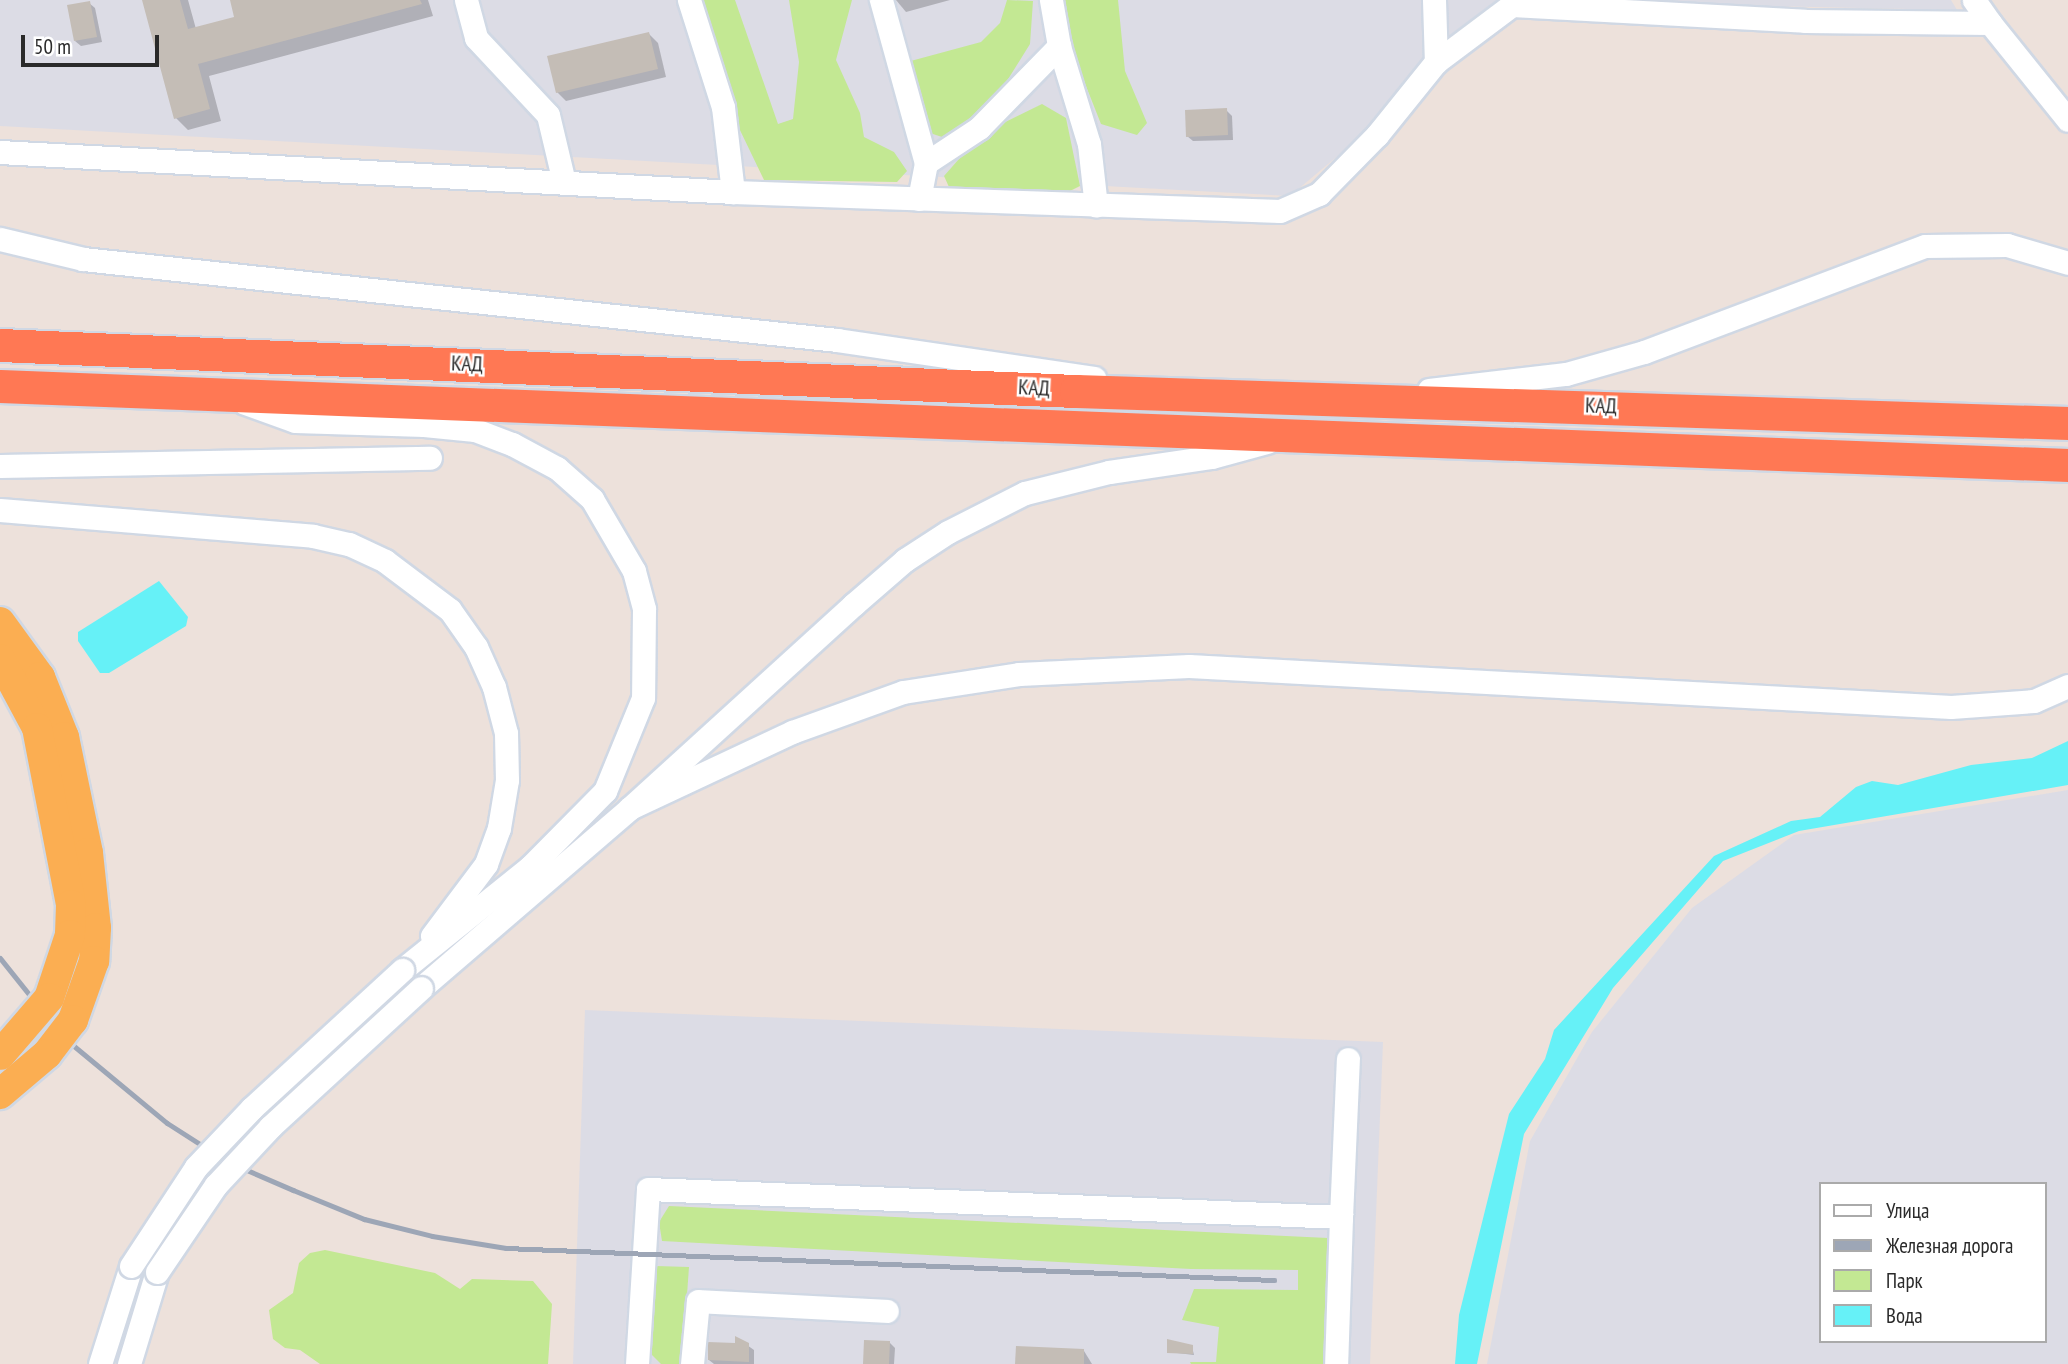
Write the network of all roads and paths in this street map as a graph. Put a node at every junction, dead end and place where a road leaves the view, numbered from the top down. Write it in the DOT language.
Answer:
graph roads {
  1 [pos="466,0"];
  2 [pos="689,0"];
  3 [pos="881,0"];
  4 [pos="1051,0"];
  5 [pos="1434,0"];
  6 [pos="1786,0"];
  7 [pos="1974,0"];
  8 [pos="1502,3"];
  9 [pos="1805,21"];
  10 [pos="1990,23"];
  11 [pos="1059,46"];
  12 [pos="1436,62"];
  13 [pos="2068,120"];
  14 [pos="0,152"];
  15 [pos="926,163"];
  16 [pos="564,182"];
  17 [pos="733,191"];
  18 [pos="919,199"];
  19 [pos="1096,206"];
  20 [pos="0,239"];
  21 [pos="2068,263"];
  22 [pos="0,345"];
  23 [pos="0,386"];
  24 [pos="1187,392"];
  25 [pos="222,395"];
  26 [pos="1356,397"];
  27 [pos="2068,423"];
  28 [pos="1300,433"];
  29 [pos="430,458"];
  30 [pos="2068,465"];
  31 [pos="0,466"];
  32 [pos="0,510"];
  33 [pos="0,622"];
  34 [pos="0,659"];
  35 [pos="2068,686"];
  36 [pos="630,808"];
  37 [pos="402,970"];
  38 [pos="0,1055"];
  39 [pos="1348,1059"];
  40 [pos="0,1094"];
  41 [pos="1341,1217"];
  42 [pos="887,1311"];
  43 [pos="100,1364"];
  44 [pos="129,1364"];
  45 [pos="636,1364"];
  46 [pos="692,1364"];
  47 [pos="1336,1364"];
  1 -- 16 [label="street"];
  2 -- 17 [label="street"];
  3 -- 15 [label="street"];
  4 -- 11 [label="street"];
  5 -- 12 [label="street"];
  6 -- 9 [label="street"];
  7 -- 10 [label="street"];
  8 -- 9 [label="street"];
  8 -- 12 [label="street"];
  9 -- 10 [label="street"];
  10 -- 13 [label="street"];
  11 -- 15 [label="street"];
  11 -- 19 [label="street"];
  12 -- 19 [label="street"];
  14 -- 16 [label="street"];
  15 -- 18 [label="street"];
  16 -- 17 [label="street"];
  17 -- 18 [label="street"];
  18 -- 19 [label="street"];
  20 -- 24 [label="street"];
  21 -- 26 [label="street"];
  22 -- 24 [label="highway, КАД"];
  23 -- 25 [label="highway, КАД"];
  24 -- 26 [label="highway, КАД"];
  25 -- 28 [label="highway, КАД"];
  25 -- 37 [label="street"];
  26 -- 27 [label="highway, КАД"];
  28 -- 30 [label="highway, КАД"];
  28 -- 36 [label="street"];
  29 -- 31 [label="street"];
  32 -- 37 [label="street"];
  33 -- 40 [label="main road, bridge"];
  34 -- 38 [label="main road, bridge"];
  35 -- 36 [label="street"];
  36 -- 44 [label="street, bridge"];
  37 -- 43 [label="street, bridge"];
  39 -- 41 [label="street"];
  41 -- 45 [label="street"];
  41 -- 47 [label="street"];
  42 -- 46 [label="street"];
}
